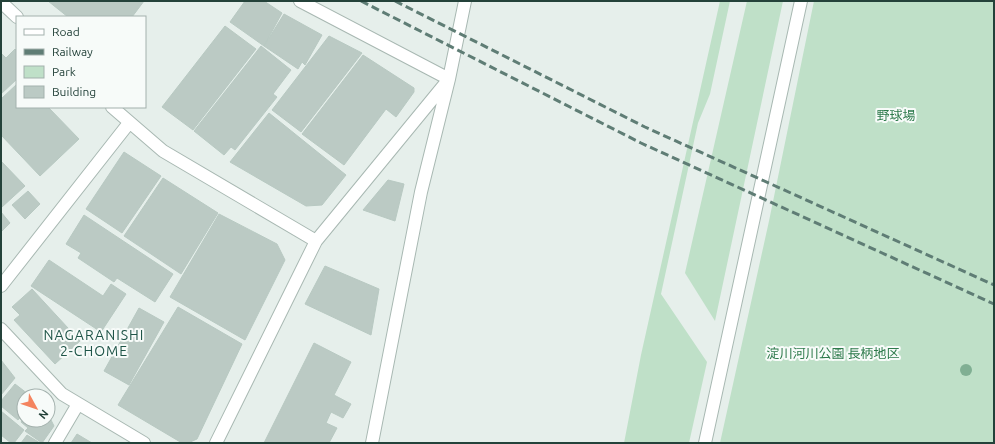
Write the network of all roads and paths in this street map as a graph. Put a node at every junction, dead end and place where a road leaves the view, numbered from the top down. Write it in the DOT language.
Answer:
graph roads {
  1 [pos="300,1"];
  2 [pos="801,1"];
  3 [pos="1,2"];
  4 [pos="463,2"];
  5 [pos="16,16"];
  6 [pos="448,79"];
  7 [pos="113,108"];
  8 [pos="129,123"];
  9 [pos="316,241"];
  10 [pos="1,286"];
  11 [pos="1,329"];
  12 [pos="78,404"];
  13 [pos="54,443"];
  14 [pos="144,443"];
  15 [pos="216,443"];
  16 [pos="372,443"];
  17 [pos="705,443"];
  1 -- 6 [label="street"];
  2 -- 17 [label="street"];
  3 -- 5 [label="street"];
  4 -- 6 [label="street"];
  6 -- 9 [label="street"];
  6 -- 16 [label="street"];
  7 -- 8 [label="street"];
  8 -- 9 [label="street"];
  8 -- 10 [label="street"];
  9 -- 15 [label="street"];
  11 -- 12 [label="street"];
  12 -- 13 [label="street"];
  12 -- 14 [label="street"];
}
